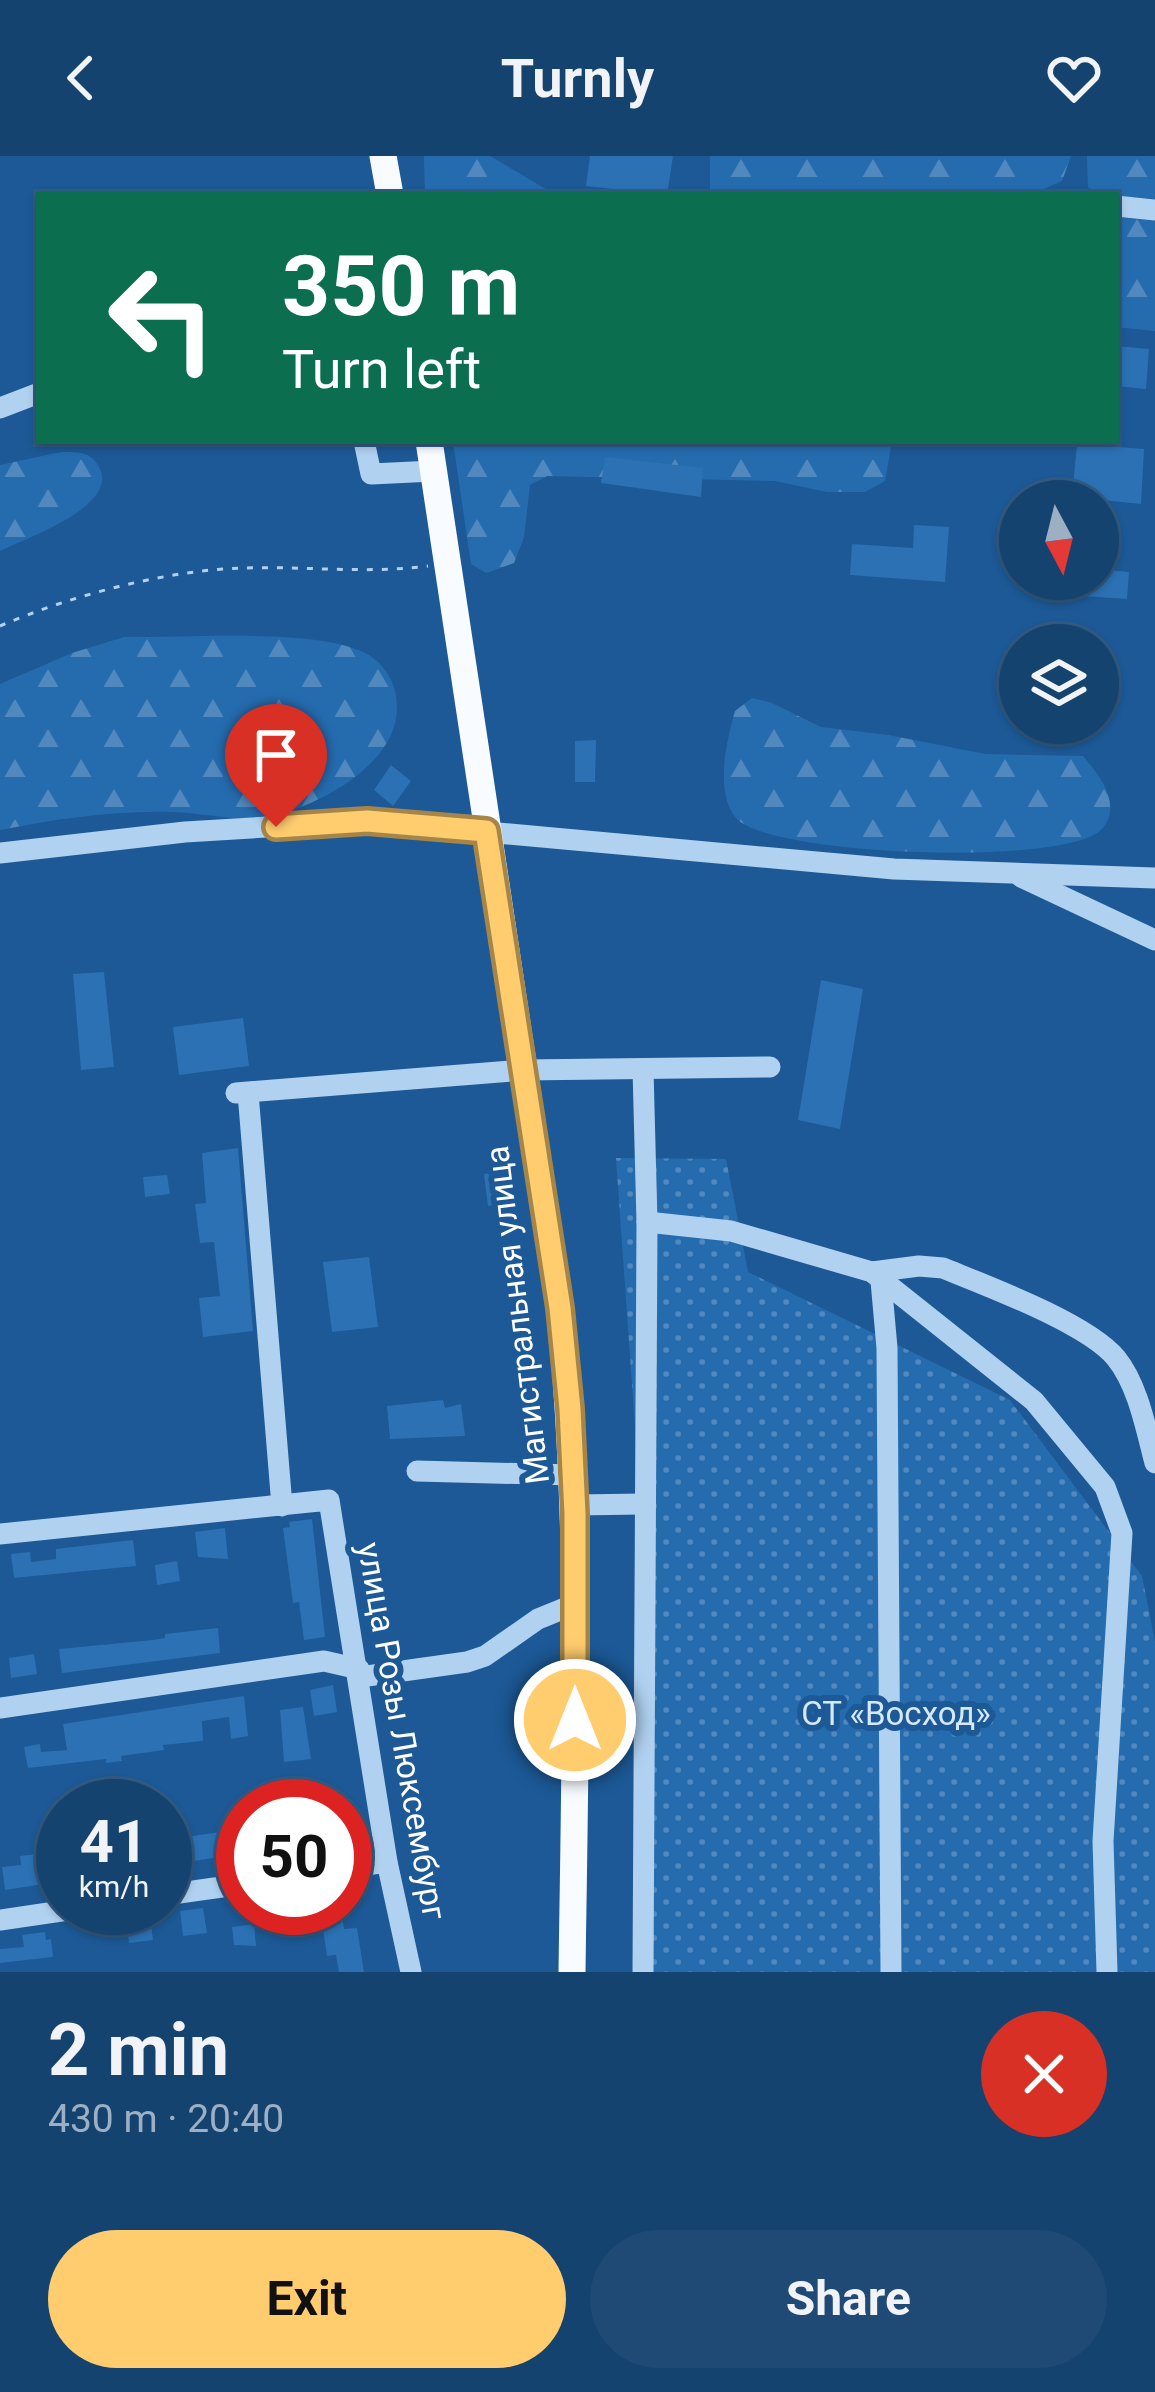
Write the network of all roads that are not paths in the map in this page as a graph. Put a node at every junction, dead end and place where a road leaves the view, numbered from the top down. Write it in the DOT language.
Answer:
graph roads {
  1 [pos="383,156"];
  2 [pos="389,192"];
  3 [pos="1119,206"];
  4 [pos="1155,210"];
  5 [pos="36,395"];
  6 [pos="0,408"];
  7 [pos="365,444"];
  8 [pos="429,444"];
  9 [pos="434,472"];
  10 [pos="486,831"];
  11 [pos="0,853"];
  12 [pos="1009,872"];
  13 [pos="1155,878"];
  14 [pos="1155,940"];
  15 [pos="770,1067"];
  16 [pos="644,1069"];
  17 [pos="524,1070"];
  18 [pos="647,1222"];
  19 [pos="876,1276"];
  20 [pos="1155,1462"];
  21 [pos="418,1471"];
  22 [pos="574,1475"];
  23 [pos="643,1504"];
  24 [pos="575,1505"];
  25 [pos="282,1506"];
  26 [pos="0,1534"];
  27 [pos="575,1604"];
  28 [pos="360,1673"];
  29 [pos="0,1708"];
  30 [pos="388,1862"];
  31 [pos="372,1864"];
  32 [pos="36,1915"];
  33 [pos="0,1920"];
  34 [pos="411,1972"];
  35 [pos="572,1972"];
  36 [pos="643,1972"];
  37 [pos="891,1972"];
  38 [pos="1107,1972"];
  1 -- 2 [label="main road"];
  3 -- 4 [label="street"];
  5 -- 6 [label="street"];
  7 -- 9 [label="street"];
  8 -- 9 [label="main road, Магистральная улица"];
  9 -- 10 [label="main road, Магистральная улица"];
  10 -- 11 [label="street"];
  10 -- 12 [label="street"];
  10 -- 17 [label="main road, Магистральная улица"];
  12 -- 13 [label="street"];
  12 -- 14 [label="street"];
  15 -- 16 [label="street"];
  16 -- 17 [label="street"];
  16 -- 18 [label="street"];
  17 -- 22 [label="main road, Магистральная улица"];
  17 -- 25 [label="street"];
  18 -- 19 [label="street"];
  18 -- 23 [label="street"];
  19 -- 20 [label="street"];
  19 -- 37 [label="street"];
  19 -- 38 [label="street"];
  21 -- 22 [label="street"];
  22 -- 24 [label="main road, Магистральная улица"];
  23 -- 24 [label="street"];
  23 -- 36 [label="street"];
  24 -- 27 [label="main road, Магистральная улица"];
  25 -- 26 [label="street"];
  25 -- 28 [label="street, улица Розы Люксембург"];
  27 -- 28 [label="street"];
  27 -- 35 [label="main road, Магистральная улица"];
  28 -- 29 [label="street"];
  28 -- 30 [label="street, улица Розы Люксембург"];
  30 -- 31 [label="street"];
  30 -- 34 [label="street, улица Розы Люксембург"];
  32 -- 33 [label="street"];
}
